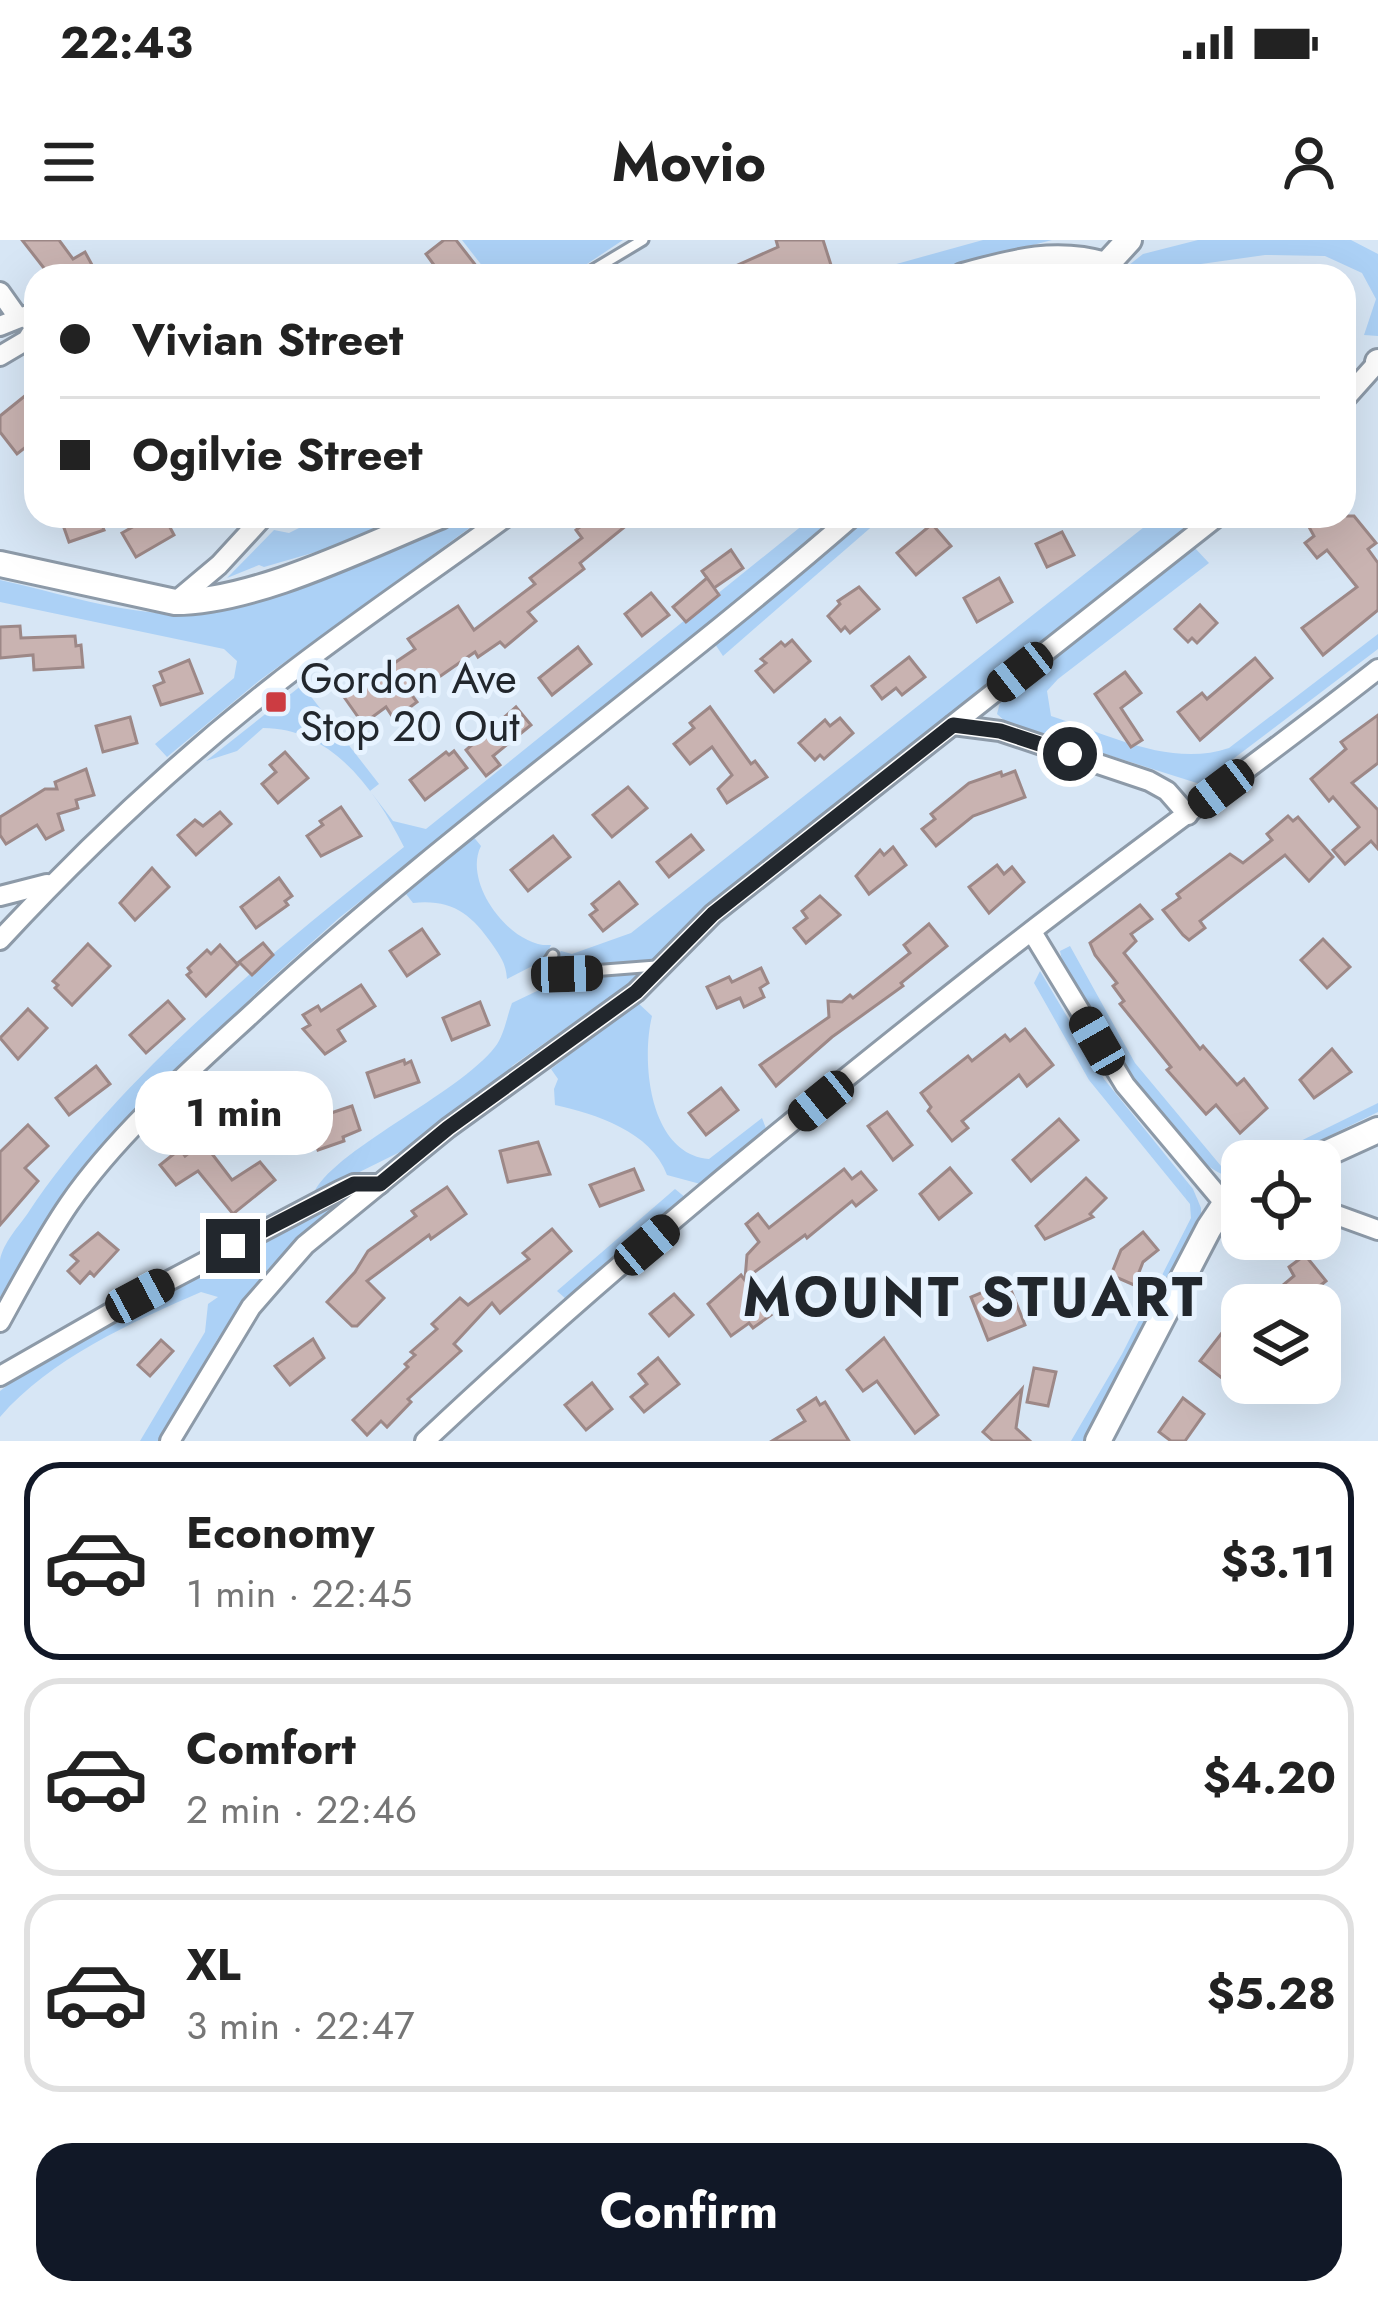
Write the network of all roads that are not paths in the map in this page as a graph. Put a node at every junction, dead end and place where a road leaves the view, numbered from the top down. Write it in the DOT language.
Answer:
graph roads {
  1 [pos="643,240"];
  2 [pos="1129,240"];
  3 [pos="603,264"];
  4 [pos="1013,264"];
  5 [pos="1088,264"];
  6 [pos="1108,264"];
  7 [pos="0,292"];
  8 [pos="9,321"];
  9 [pos="1378,363"];
  10 [pos="1356,387"];
  11 [pos="253,528"];
  12 [pos="408,528"];
  13 [pos="491,528"];
  14 [pos="839,528"];
  15 [pos="1203,528"];
  16 [pos="0,564"];
  17 [pos="175,602"];
  18 [pos="1378,668"];
  19 [pos="953,725"];
  20 [pos="1188,815"];
  21 [pos="56,881"];
  22 [pos="0,896"];
  23 [pos="1032,932"];
  24 [pos="0,940"];
  25 [pos="553,955"];
  26 [pos="662,966"];
  27 [pos="1378,1130"];
  28 [pos="1341,1147"];
  29 [pos="380,1184"];
  30 [pos="1221,1185"];
  31 [pos="1341,1217"];
  32 [pos="1221,1222"];
  33 [pos="1378,1230"];
  34 [pos="0,1322"];
  35 [pos="0,1376"];
  36 [pos="170,1441"];
  37 [pos="425,1441"];
  38 [pos="1098,1441"];
  1 -- 3 [label="lane"];
  2 -- 6 [label="street"];
  4 -- 5 [label="street"];
  7 -- 8 [label="street"];
  9 -- 10 [label="street"];
  11 -- 17 [label="street"];
  12 -- 17 [label="street"];
  13 -- 21 [label="street"];
  14 -- 34 [label="street"];
  15 -- 19 [label="street"];
  16 -- 17 [label="street"];
  18 -- 20 [label="street"];
  19 -- 20 [label="street"];
  19 -- 26 [label="street"];
  20 -- 23 [label="street"];
  21 -- 22 [label="street"];
  21 -- 24 [label="street"];
  23 -- 30 [label="street"];
  23 -- 37 [label="street"];
  25 -- 26 [label="lane"];
  26 -- 29 [label="street"];
  27 -- 28 [label="street"];
  29 -- 35 [label="street"];
  29 -- 36 [label="street"];
  31 -- 33 [label="street"];
  32 -- 38 [label="street"];
}
